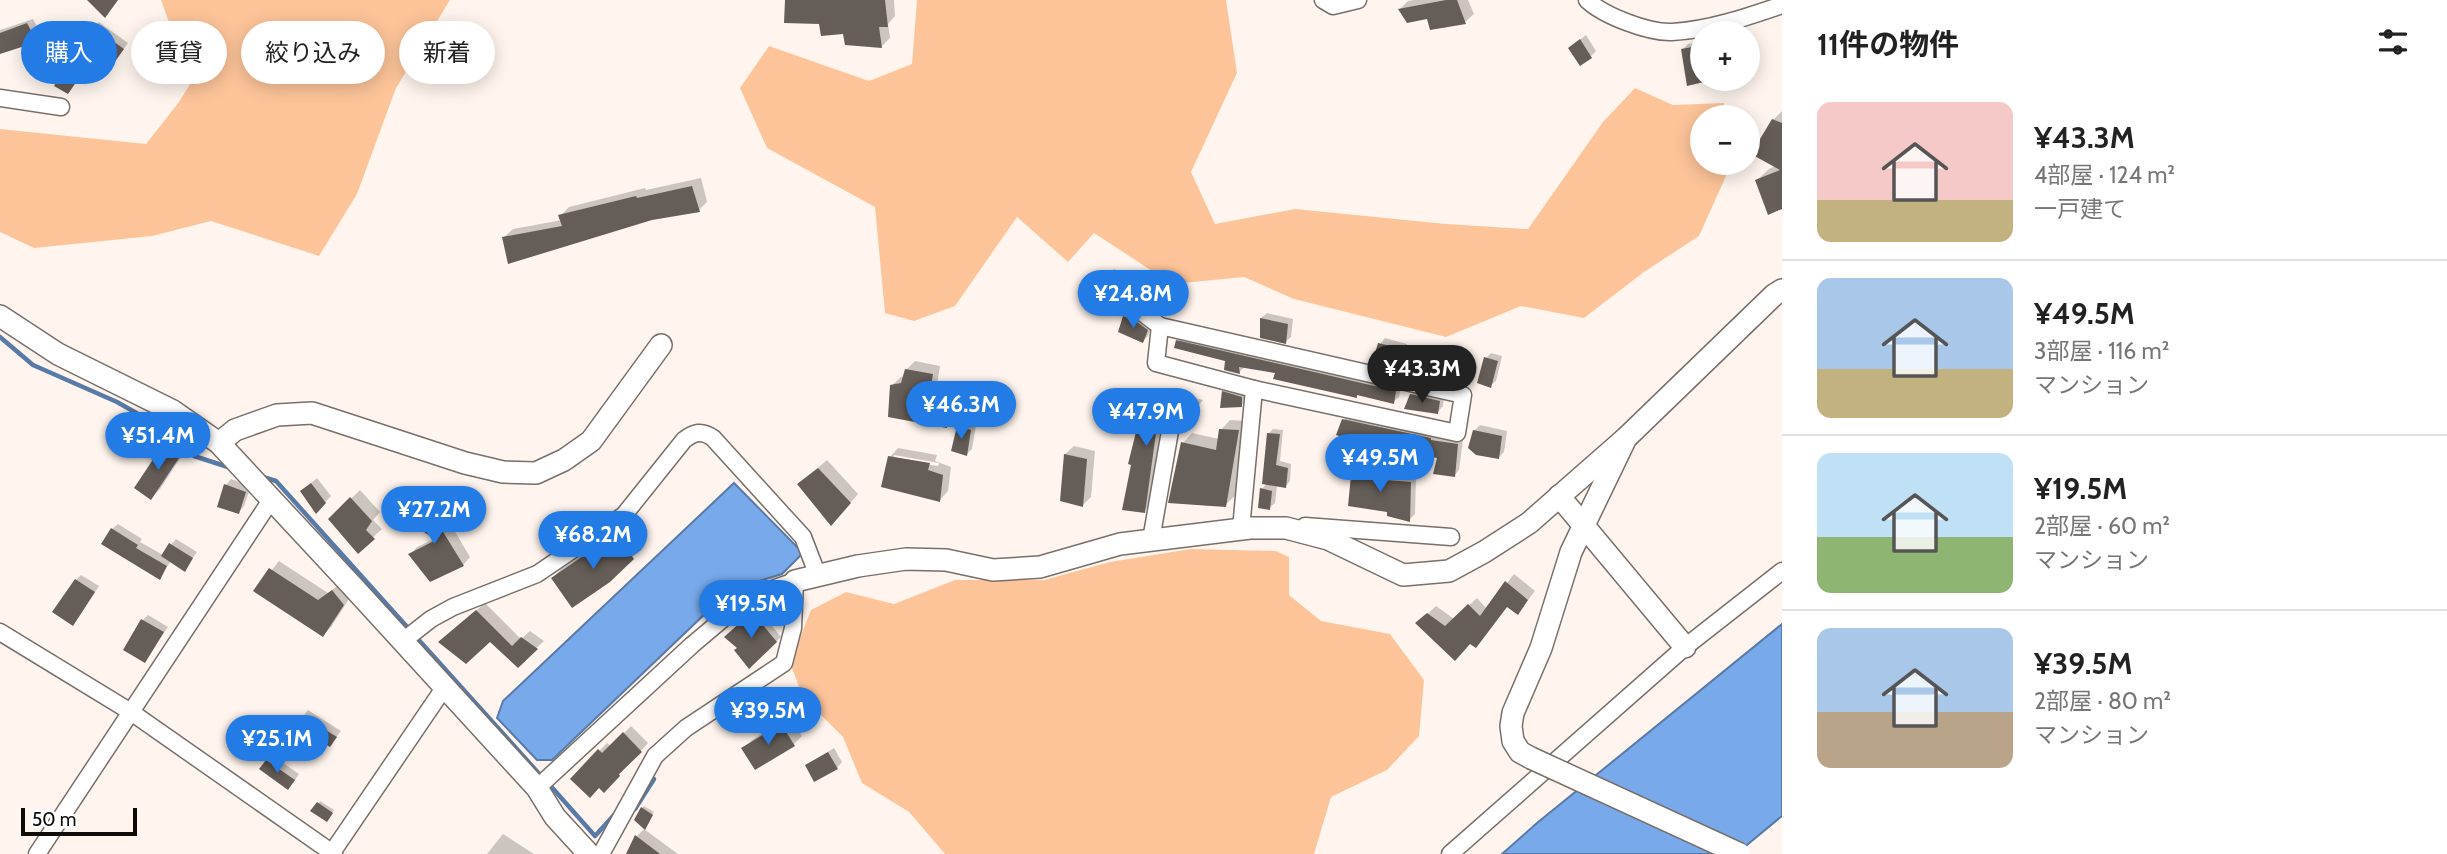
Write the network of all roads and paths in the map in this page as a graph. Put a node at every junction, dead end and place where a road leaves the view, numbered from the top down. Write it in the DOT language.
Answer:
graph roads {
  1 [pos="1323,0"];
  2 [pos="1358,0"];
  3 [pos="1587,0"];
  4 [pos="1782,5"];
  5 [pos="0,98"];
  6 [pos="61,107"];
  7 [pos="1782,290"];
  8 [pos="1127,301"];
  9 [pos="0,316"];
  10 [pos="1160,326"];
  11 [pos="661,345"];
  12 [pos="1254,389"];
  13 [pos="1170,432"];
  14 [pos="1626,438"];
  15 [pos="219,443"];
  16 [pos="1559,496"];
  17 [pos="271,500"];
  18 [pos="1584,524"];
  19 [pos="1286,528"];
  20 [pos="1241,529"];
  21 [pos="1451,537"];
  22 [pos="1151,540"];
  23 [pos="1782,571"];
  24 [pos="818,576"];
  25 [pos="795,581"];
  26 [pos="0,632"];
  27 [pos="402,641"];
  28 [pos="1685,647"];
  29 [pos="444,688"];
  30 [pos="131,712"];
  31 [pos="537,788"];
  32 [pos="37,854"];
  33 [pos="332,854"];
  34 [pos="589,854"];
  35 [pos="601,854"];
  36 [pos="1450,854"];
  37 [pos="1740,854"];
  1 -- 2 [label="street"];
  3 -- 4 [label="street"];
  5 -- 6 [label="street"];
  7 -- 14 [label="street"];
  8 -- 10 [label="street"];
  9 -- 15 [label="street"];
  10 -- 12 [label="street"];
  10 -- 12 [label="street"];
  11 -- 15 [label="street"];
  12 -- 20 [label="street"];
  13 -- 22 [label="street"];
  14 -- 16 [label="street"];
  14 -- 18 [label="street"];
  15 -- 17 [label="street"];
  16 -- 18 [label="street"];
  16 -- 19 [label="street"];
  17 -- 27 [label="street"];
  17 -- 30 [label="street"];
  18 -- 28 [label="street"];
  18 -- 37 [label="street, bridge"];
  19 -- 20 [label="street"];
  19 -- 21 [label="street"];
  20 -- 22 [label="street"];
  22 -- 24 [label="street"];
  23 -- 28 [label="street"];
  24 -- 25 [label="street"];
  24 -- 27 [label="street"];
  25 -- 31 [label="street"];
  25 -- 35 [label="street"];
  26 -- 30 [label="street"];
  27 -- 29 [label="street"];
  28 -- 36 [label="street"];
  29 -- 31 [label="street"];
  29 -- 33 [label="street"];
  30 -- 32 [label="street"];
  30 -- 33 [label="street"];
  31 -- 34 [label="street"];
}
